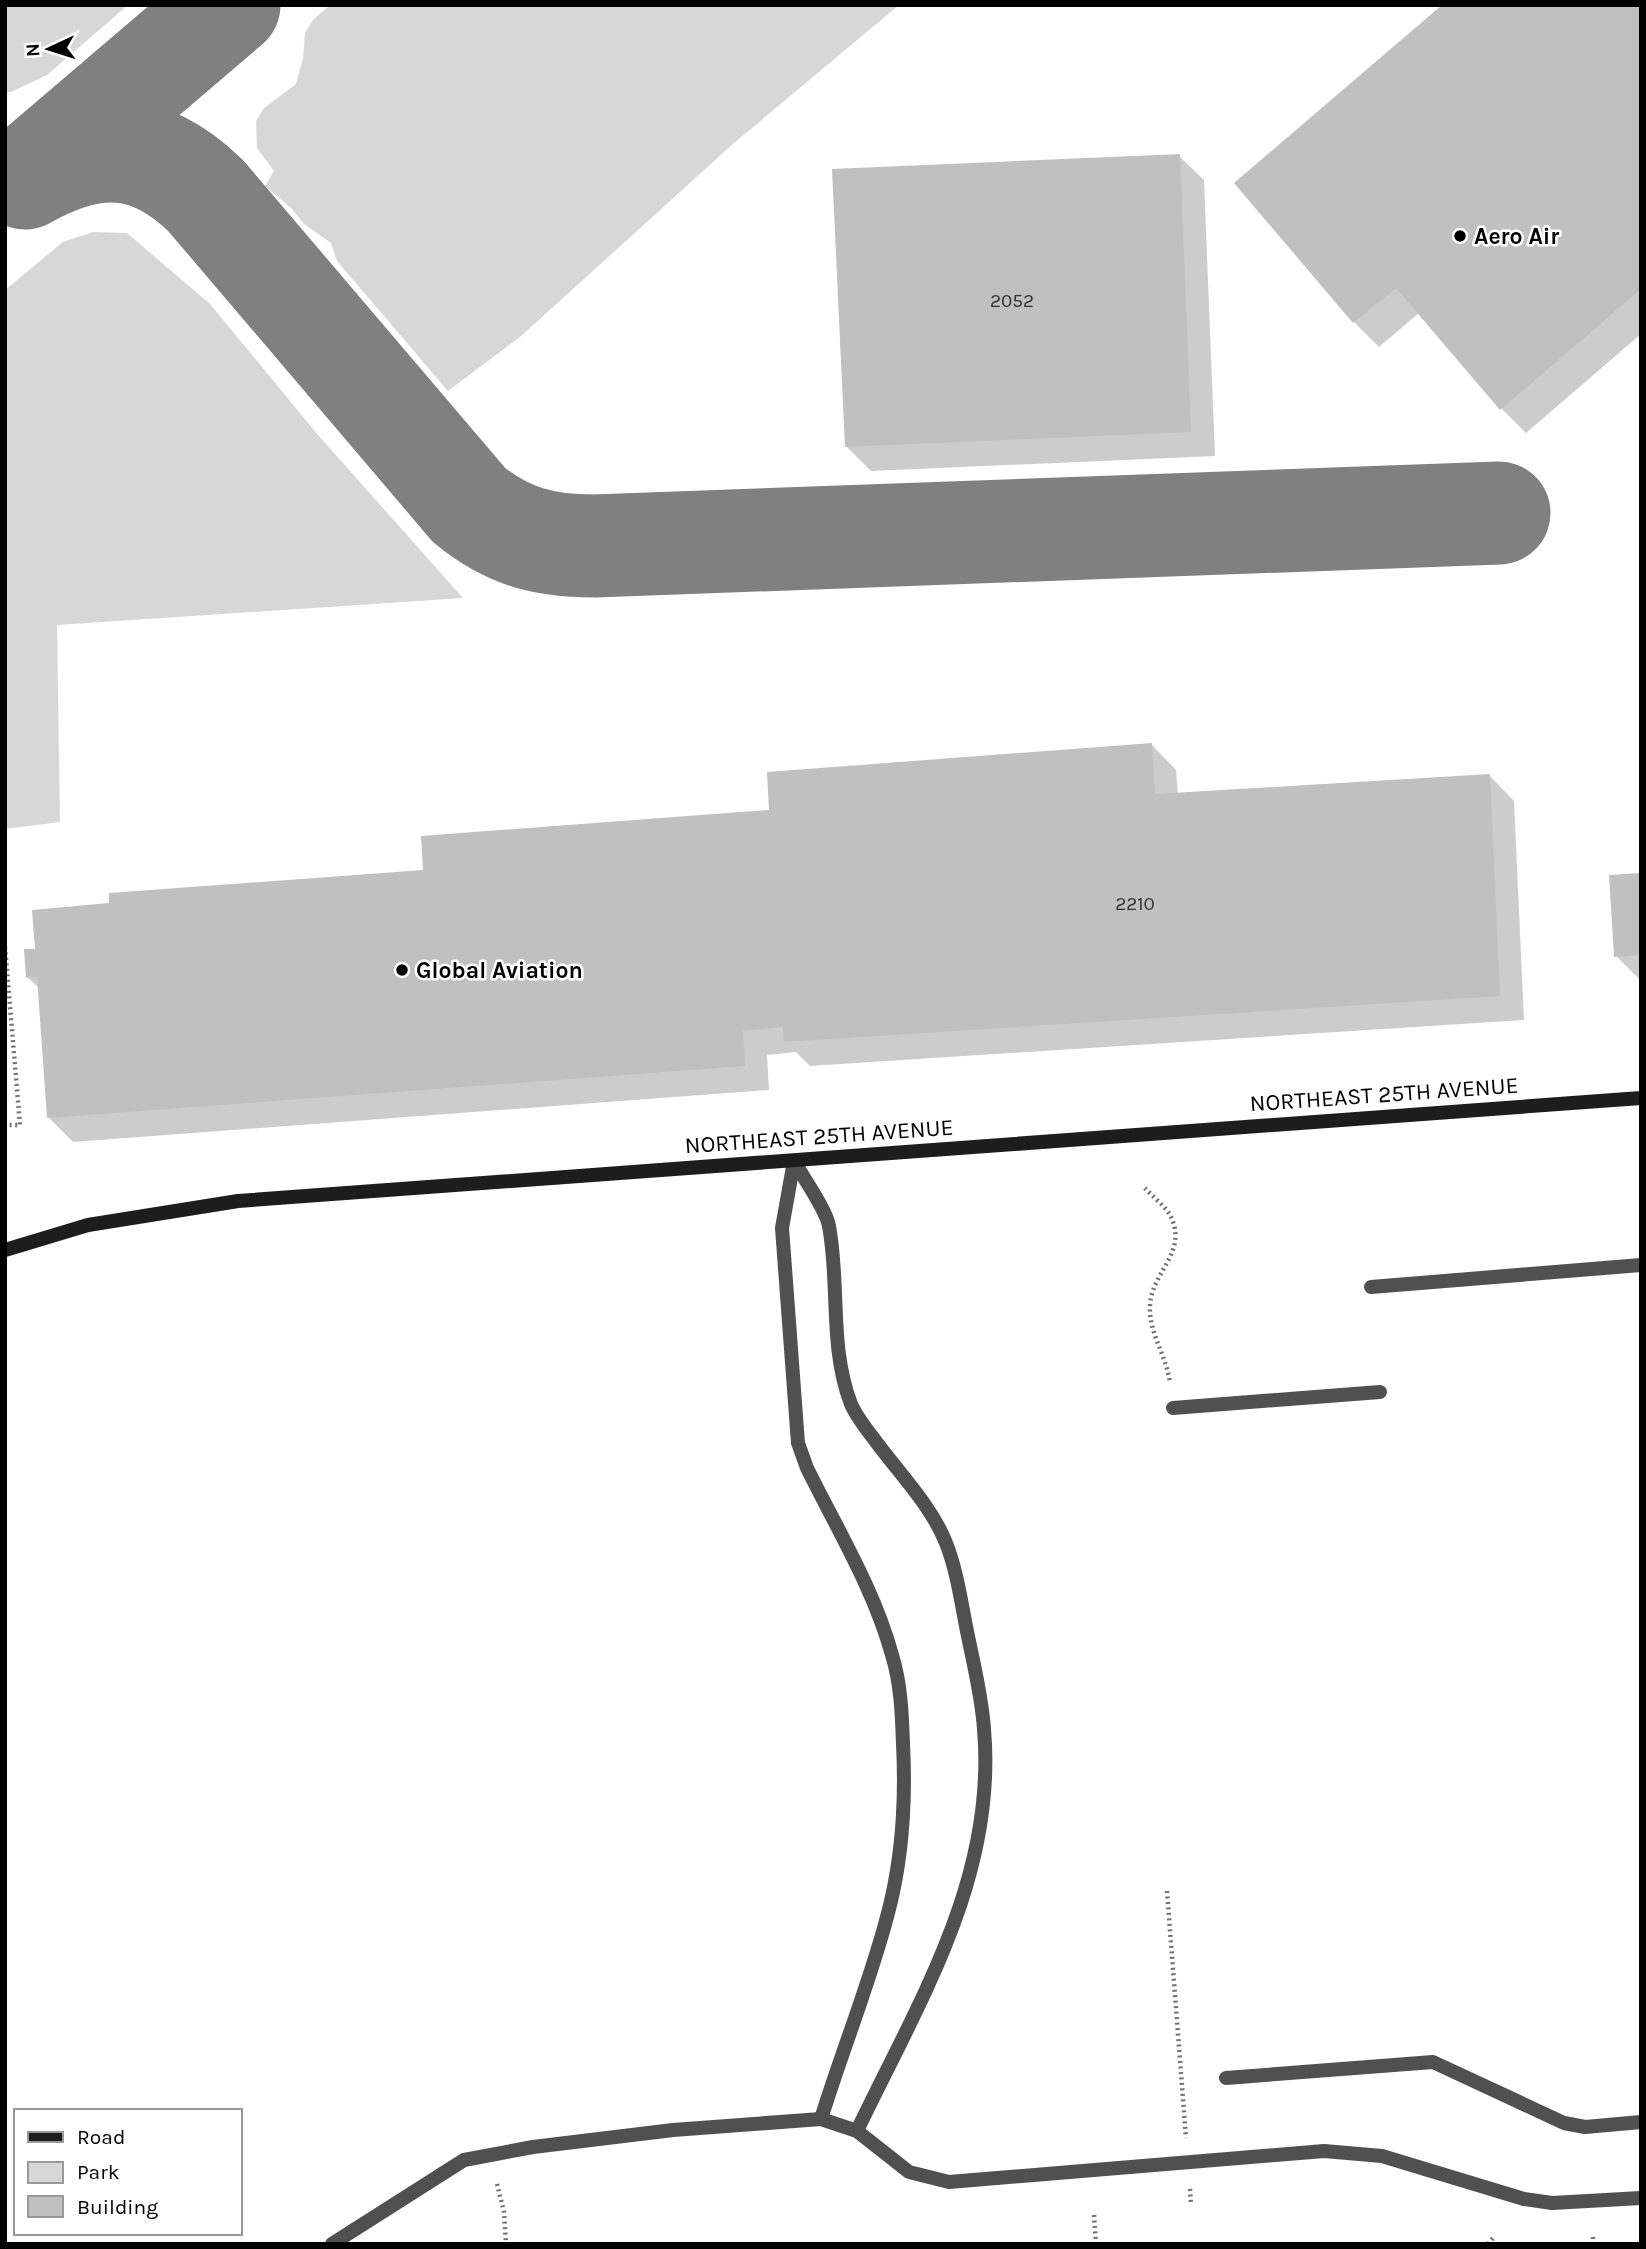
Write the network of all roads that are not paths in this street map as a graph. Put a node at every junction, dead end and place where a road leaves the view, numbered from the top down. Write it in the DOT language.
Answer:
graph roads {
  1 [pos="1641,1098"];
  2 [pos="794,1161"];
  3 [pos="5,1250"];
  4 [pos="1641,1265"];
  5 [pos="1371,1287"];
  6 [pos="1380,1392"];
  7 [pos="1173,1408"];
  8 [pos="1226,2078"];
  9 [pos="821,2119"];
  10 [pos="1641,2122"];
  11 [pos="856,2131"];
  12 [pos="1641,2198"];
  13 [pos="331,2244"];
  1 -- 2 [label="main road, NORTHEAST 25TH AVENUE"];
  2 -- 3 [label="main road, NORTHEAST 25TH AVENUE"];
  2 -- 9 [label="lane"];
  2 -- 11 [label="lane"];
  4 -- 5 [label="lane"];
  6 -- 7 [label="lane"];
  8 -- 10 [label="lane"];
  9 -- 11 [label="lane"];
  9 -- 13 [label="lane"];
  11 -- 12 [label="lane"];
}
